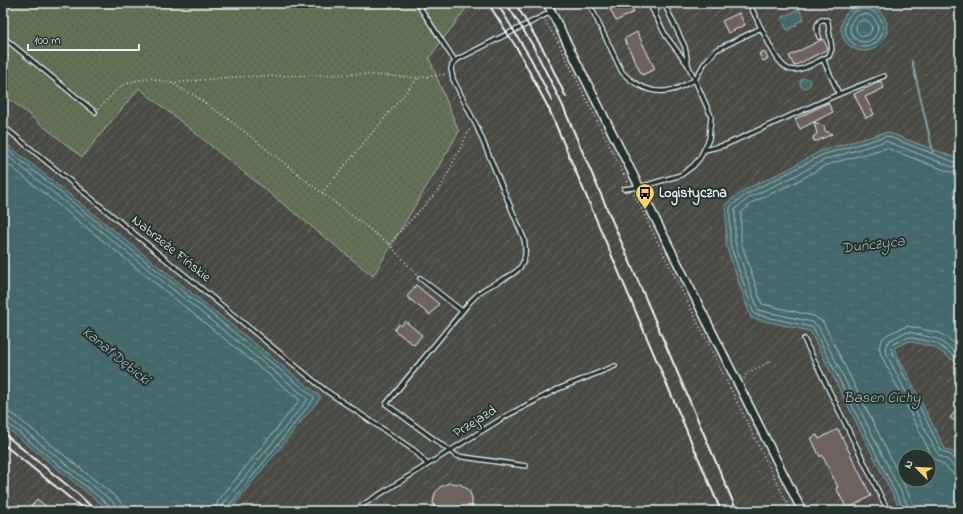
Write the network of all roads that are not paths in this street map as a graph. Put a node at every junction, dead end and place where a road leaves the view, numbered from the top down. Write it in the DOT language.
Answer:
graph roads {
  1 [pos="417,3"];
  2 [pos="547,3"];
  3 [pos="588,3"];
  4 [pos="649,3"];
  5 [pos="658,3"];
  6 [pos="664,3"];
  7 [pos="749,3"];
  8 [pos="551,12"];
  9 [pos="655,15"];
  10 [pos="762,28"];
  11 [pos="3,37"];
  12 [pos="819,37"];
  13 [pos="823,59"];
  14 [pos="455,61"];
  15 [pos="688,65"];
  16 [pos="884,76"];
  17 [pos="695,80"];
  18 [pos="839,94"];
  19 [pos="95,112"];
  20 [pos="3,126"];
  21 [pos="705,150"];
  22 [pos="640,187"];
  23 [pos="624,190"];
  24 [pos="420,278"];
  25 [pos="462,310"];
  26 [pos="804,338"];
  27 [pos="615,366"];
  28 [pos="449,451"];
  29 [pos="427,464"];
  30 [pos="526,466"];
  31 [pos="355,511"];
  32 [pos="802,511"];
  33 [pos="888,511"];
  1 -- 14 [label="lane"];
  2 -- 8 [label="street"];
  3 -- 17 [label="lane"];
  4 -- 9 [label="lane"];
  5 -- 9 [label="lane"];
  6 -- 15 [label="lane"];
  7 -- 10 [label="lane"];
  8 -- 14 [label="lane"];
  8 -- 22 [label="street"];
  9 -- 15 [label="lane"];
  10 -- 13 [label="lane"];
  10 -- 17 [label="lane"];
  11 -- 19 [label="lane"];
  12 -- 13 [label="lane"];
  13 -- 18 [label="lane"];
  14 -- 25 [label="lane"];
  15 -- 17 [label="lane"];
  16 -- 18 [label="lane"];
  17 -- 21 [label="lane"];
  18 -- 21 [label="lane"];
  20 -- 29 [label="lane, Nabrzeże Fińskie"];
  21 -- 22 [label="lane"];
  22 -- 23 [label="lane"];
  22 -- 32 [label="street"];
  24 -- 25 [label="lane"];
  25 -- 28 [label="lane"];
  26 -- 33 [label="lane"];
  27 -- 28 [label="lane, Przejazd"];
  28 -- 29 [label="lane, Przejazd"];
  28 -- 30 [label="lane"];
  29 -- 31 [label="lane, Przejazd"];
}
